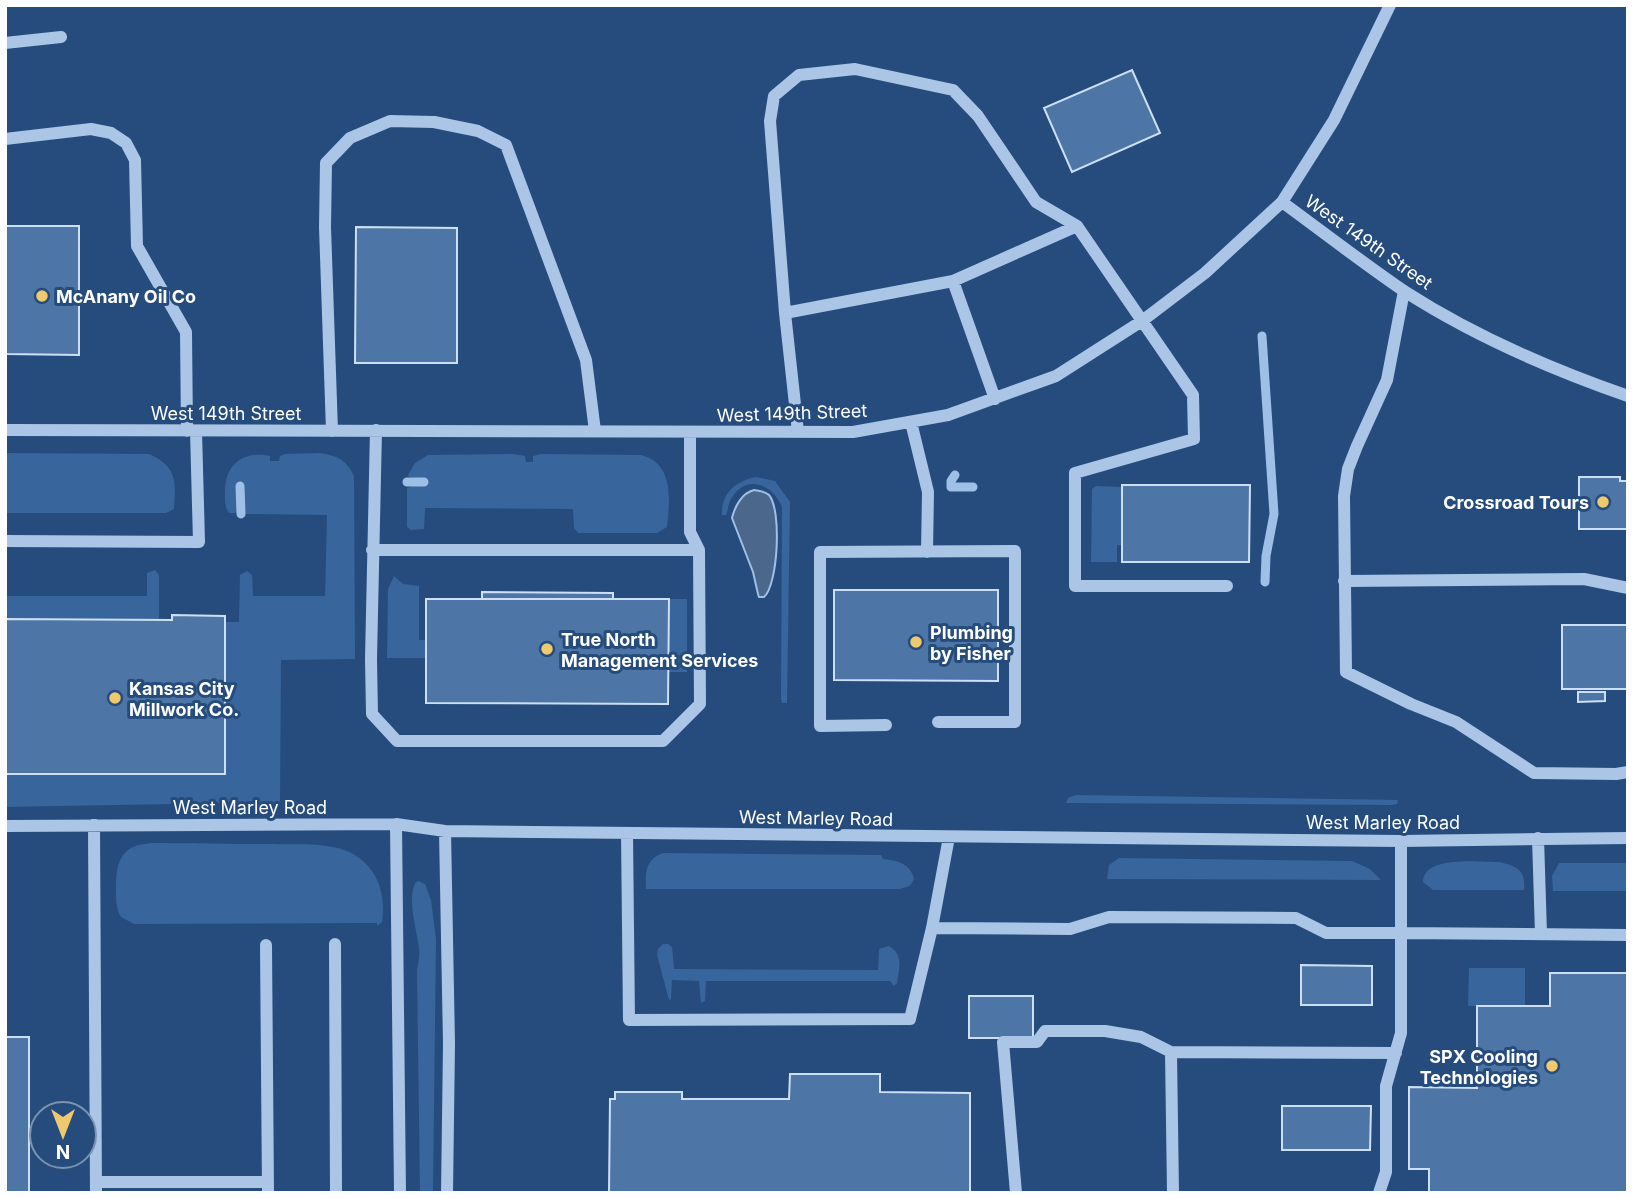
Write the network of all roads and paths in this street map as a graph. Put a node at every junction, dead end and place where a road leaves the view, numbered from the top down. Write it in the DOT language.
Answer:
graph roads {
  1 [pos="1390,5"];
  2 [pos="61,37"];
  3 [pos="5,43"];
  4 [pos="5,139"];
  5 [pos="1282,202"];
  6 [pos="1077,226"];
  7 [pos="953,281"];
  8 [pos="1405,291"];
  9 [pos="785,313"];
  10 [pos="1142,321"];
  11 [pos="1628,396"];
  12 [pos="995,399"];
  13 [pos="911,422"];
  14 [pos="5,430"];
  15 [pos="376,430"];
  16 [pos="192,431"];
  17 [pos="332,431"];
  18 [pos="595,431"];
  19 [pos="690,432"];
  20 [pos="798,432"];
  21 [pos="5,541"];
  22 [pos="372,550"];
  23 [pos="699,550"];
  24 [pos="928,552"];
  25 [pos="1344,581"];
  26 [pos="1227,586"];
  27 [pos="1628,589"];
  28 [pos="938,722"];
  29 [pos="886,725"];
  30 [pos="1628,772"];
  31 [pos="396,824"];
  32 [pos="94,825"];
  33 [pos="5,826"];
  34 [pos="445,831"];
  35 [pos="627,833"];
  36 [pos="949,837"];
  37 [pos="1538,838"];
  38 [pos="1628,838"];
  39 [pos="1401,841"];
  40 [pos="932,928"];
  41 [pos="1401,933"];
  42 [pos="1541,934"];
  43 [pos="1628,935"];
  44 [pos="335,944"];
  45 [pos="266,945"];
  46 [pos="1171,1052"];
  47 [pos="1396,1053"];
  48 [pos="268,1187"];
  49 [pos="96,1188"];
  50 [pos="336,1193"];
  51 [pos="400,1193"];
  52 [pos="447,1193"];
  53 [pos="1016,1193"];
  54 [pos="1173,1193"];
  55 [pos="1379,1193"];
  1 -- 5 [label="street"];
  2 -- 3 [label="street"];
  4 -- 16 [label="street"];
  5 -- 8 [label="street, West 149th Street"];
  5 -- 10 [label="street, West 149th Street"];
  6 -- 7 [label="street"];
  6 -- 9 [label="street"];
  6 -- 10 [label="street"];
  7 -- 9 [label="street"];
  7 -- 12 [label="street"];
  8 -- 11 [label="street, West 149th Street"];
  8 -- 25 [label="street"];
  9 -- 20 [label="street"];
  10 -- 12 [label="street, West 149th Street"];
  10 -- 26 [label="street"];
  12 -- 13 [label="street, West 149th Street"];
  13 -- 20 [label="street, West 149th Street"];
  13 -- 24 [label="street"];
  14 -- 16 [label="street, West 149th Street"];
  15 -- 17 [label="street, West 149th Street"];
  15 -- 18 [label="street, West 149th Street"];
  15 -- 22 [label="street"];
  16 -- 17 [label="street, West 149th Street"];
  16 -- 21 [label="street"];
  17 -- 18 [label="street"];
  18 -- 19 [label="street, West 149th Street"];
  19 -- 20 [label="street, West 149th Street"];
  19 -- 23 [label="street"];
  22 -- 23 [label="street"];
  22 -- 23 [label="street"];
  24 -- 28 [label="street"];
  24 -- 29 [label="street"];
  25 -- 27 [label="street"];
  25 -- 30 [label="street"];
  31 -- 32 [label="street, West Marley Road"];
  31 -- 34 [label="street, West Marley Road"];
  31 -- 51 [label="street"];
  32 -- 33 [label="street, West Marley Road"];
  32 -- 49 [label="street"];
  34 -- 35 [label="street, West Marley Road"];
  34 -- 52 [label="street"];
  35 -- 36 [label="street, West Marley Road"];
  35 -- 40 [label="street"];
  36 -- 39 [label="street, West Marley Road"];
  36 -- 40 [label="street"];
  37 -- 38 [label="street, West Marley Road"];
  37 -- 39 [label="street, West Marley Road"];
  37 -- 42 [label="street"];
  39 -- 41 [label="street"];
  40 -- 41 [label="street"];
  41 -- 42 [label="street"];
  41 -- 47 [label="street"];
  42 -- 43 [label="street"];
  44 -- 50 [label="street"];
  45 -- 48 [label="street"];
  46 -- 47 [label="street"];
  46 -- 53 [label="street"];
  46 -- 54 [label="street"];
  47 -- 55 [label="street"];
  48 -- 49 [label="street"];
}
